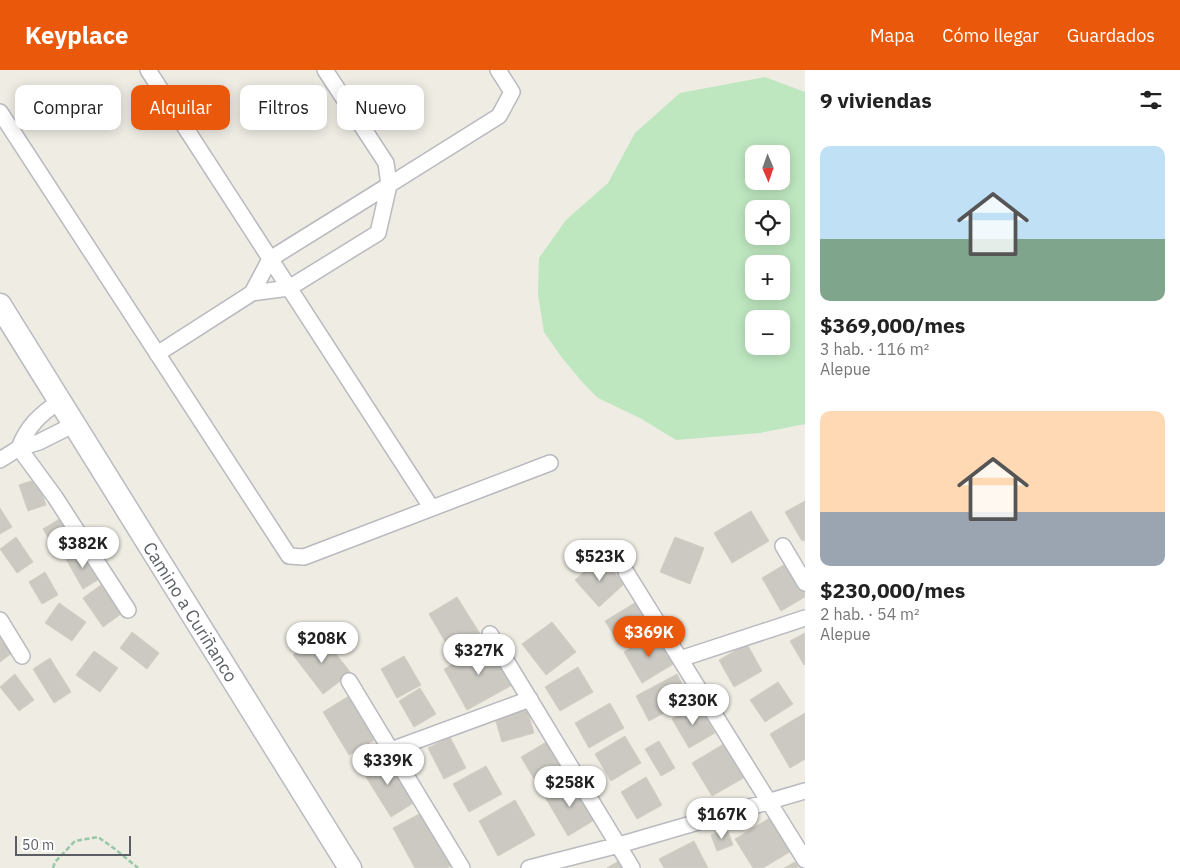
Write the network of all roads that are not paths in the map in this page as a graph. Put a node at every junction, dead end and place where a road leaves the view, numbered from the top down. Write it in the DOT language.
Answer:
graph roads {
  1 [pos="148,70"];
  2 [pos="325,70"];
  3 [pos="498,70"];
  4 [pos="0,112"];
  5 [pos="389,185"];
  6 [pos="270,259"];
  7 [pos="289,288"];
  8 [pos="252,293"];
  9 [pos="0,305"];
  10 [pos="158,354"];
  11 [pos="59,402"];
  12 [pos="73,425"];
  13 [pos="19,448"];
  14 [pos="0,460"];
  15 [pos="550,463"];
  16 [pos="431,507"];
  17 [pos="783,546"];
  18 [pos="626,572"];
  19 [pos="805,583"];
  20 [pos="128,610"];
  21 [pos="805,618"];
  22 [pos="0,620"];
  23 [pos="490,634"];
  24 [pos="22,656"];
  25 [pos="680,659"];
  26 [pos="349,681"];
  27 [pos="530,699"];
  28 [pos="392,750"];
  29 [pos="805,791"];
  30 [pos="769,802"];
  31 [pos="619,846"];
  32 [pos="805,860"];
  33 [pos="350,868"];
  34 [pos="462,868"];
  35 [pos="529,868"];
  36 [pos="632,868"];
  1 -- 6 [label="street"];
  2 -- 5 [label="street"];
  3 -- 5 [label="street"];
  4 -- 10 [label="street"];
  5 -- 6 [label="street"];
  5 -- 7 [label="street"];
  6 -- 7 [label="street"];
  6 -- 8 [label="street"];
  7 -- 8 [label="street"];
  7 -- 16 [label="street"];
  8 -- 10 [label="street"];
  9 -- 11 [label="street, Camino a Curiñanco"];
  10 -- 16 [label="street"];
  11 -- 12 [label="street, Camino a Curiñanco"];
  11 -- 13 [label="street"];
  12 -- 13 [label="street"];
  12 -- 33 [label="street, Camino a Curiñanco"];
  13 -- 14 [label="street"];
  13 -- 20 [label="street"];
  15 -- 16 [label="street"];
  17 -- 19 [label="street"];
  18 -- 25 [label="street"];
  21 -- 25 [label="street"];
  22 -- 24 [label="street"];
  23 -- 27 [label="street"];
  25 -- 30 [label="street"];
  26 -- 28 [label="street"];
  27 -- 28 [label="street"];
  27 -- 31 [label="street"];
  28 -- 34 [label="street"];
  29 -- 30 [label="street"];
  30 -- 31 [label="street"];
  30 -- 32 [label="street"];
  31 -- 35 [label="street"];
  31 -- 36 [label="street"];
}
